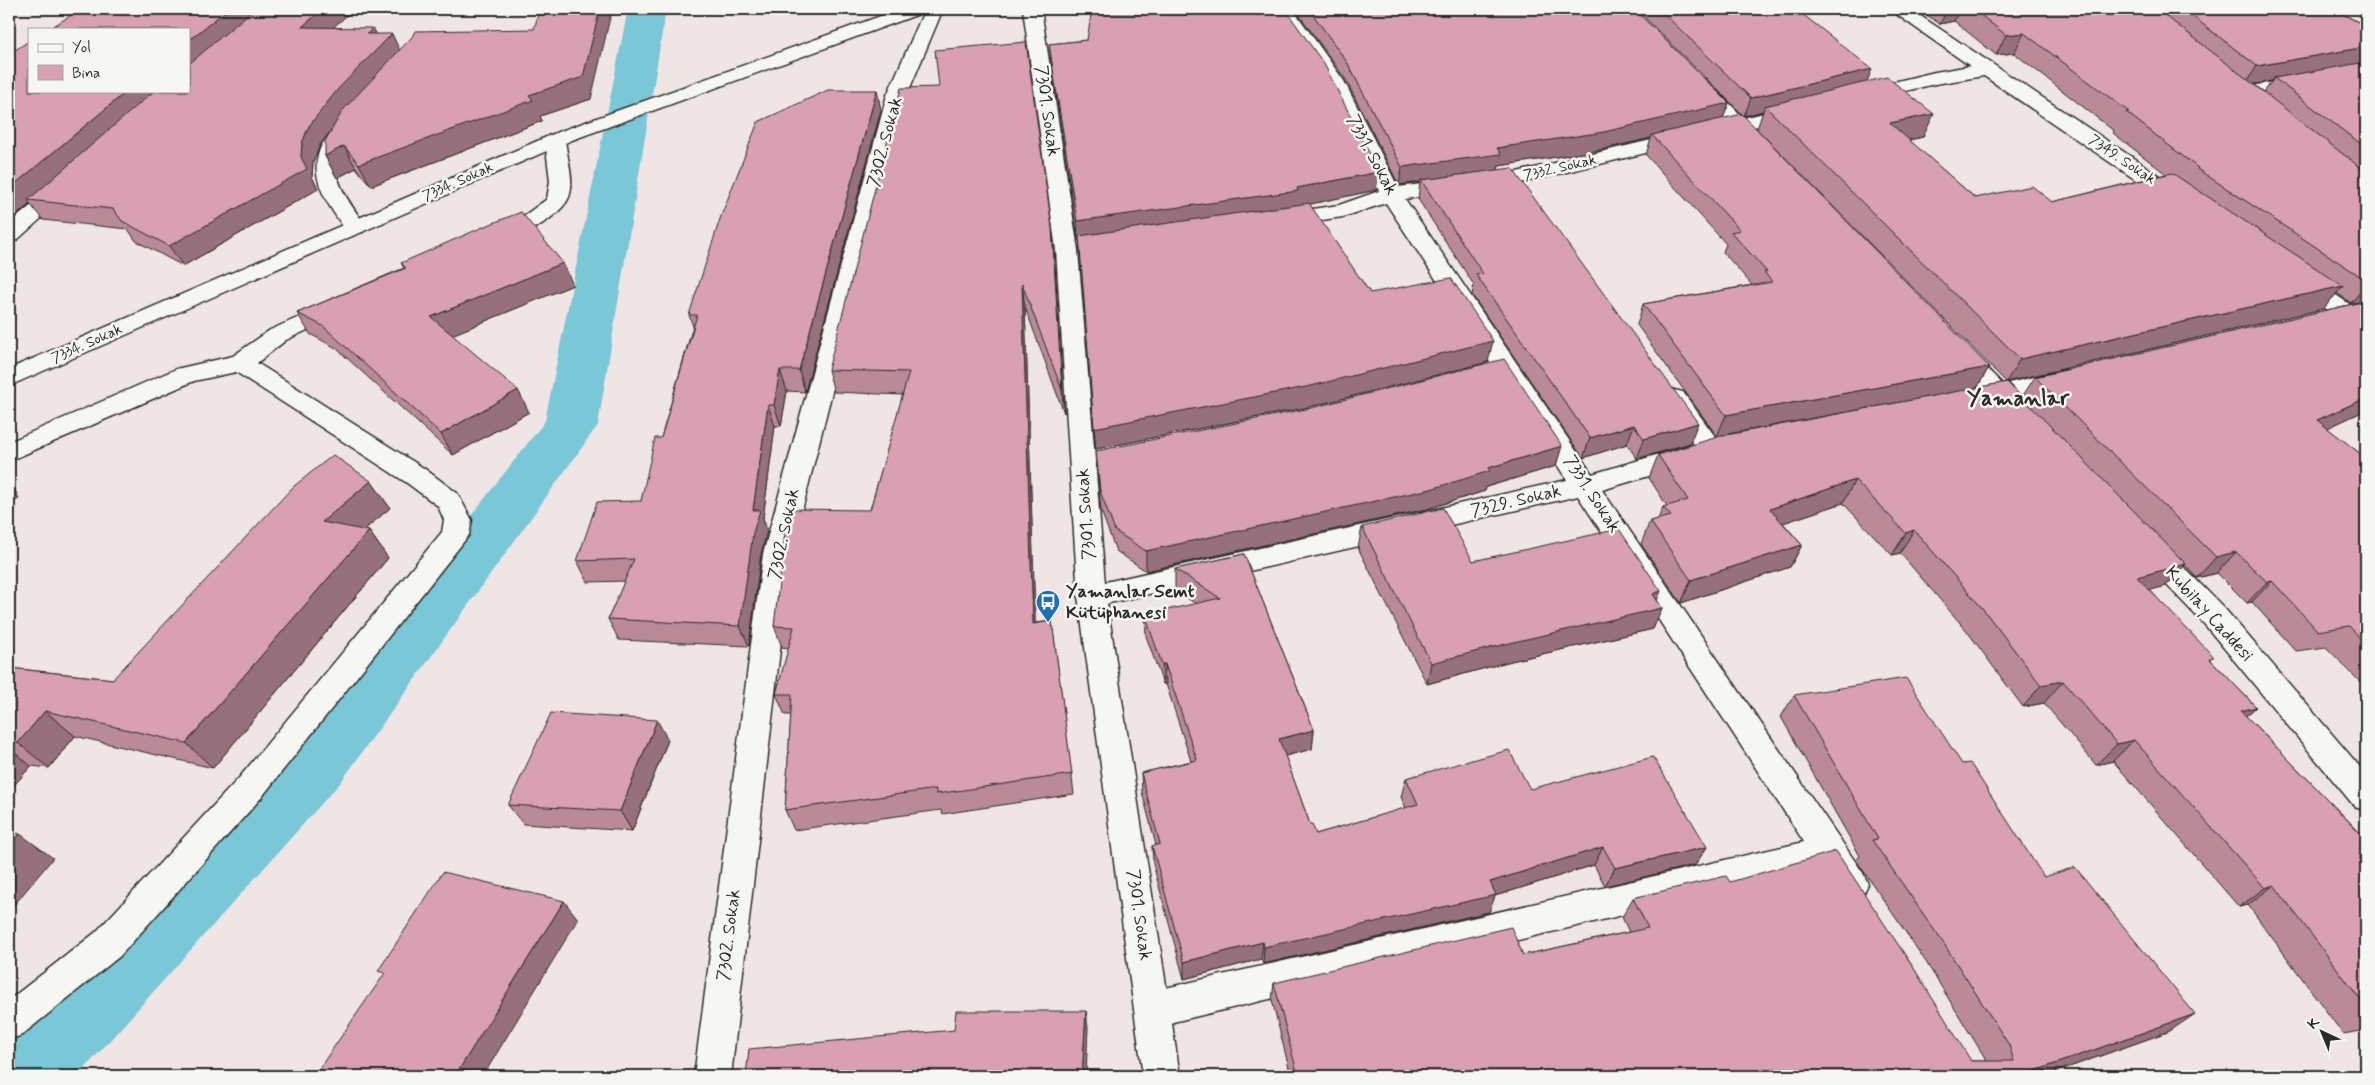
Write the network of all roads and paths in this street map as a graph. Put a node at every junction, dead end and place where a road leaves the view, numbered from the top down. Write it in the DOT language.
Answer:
graph roads {
  1 [pos="916,9"];
  2 [pos="934,9"];
  3 [pos="1032,9"];
  4 [pos="1284,9"];
  5 [pos="1898,9"];
  6 [pos="1989,68"];
  7 [pos="1684,69"];
  8 [pos="2366,72"];
  9 [pos="2224,82"];
  10 [pos="2240,94"];
  11 [pos="1842,100"];
  12 [pos="1814,107"];
  13 [pos="2258,108"];
  14 [pos="356,115"];
  15 [pos="1740,125"];
  16 [pos="560,138"];
  17 [pos="1774,160"];
  18 [pos="82,172"];
  19 [pos="1391,194"];
  20 [pos="2192,207"];
  21 [pos="1264,222"];
  22 [pos="355,227"];
  23 [pos="9,235"];
  24 [pos="470,247"];
  25 [pos="2281,268"];
  26 [pos="354,300"];
  27 [pos="2356,311"];
  28 [pos="2317,319"];
  29 [pos="1943,337"];
  30 [pos="240,363"];
  31 [pos="1507,367"];
  32 [pos="1479,374"];
  33 [pos="2085,374"];
  34 [pos="9,378"];
  35 [pos="1664,384"];
  36 [pos="1998,394"];
  37 [pos="1959,401"];
  38 [pos="2032,429"];
  39 [pos="9,452"];
  40 [pos="1586,485"];
  41 [pos="2134,534"];
  42 [pos="1092,596"];
  43 [pos="2366,797"];
  44 [pos="1829,851"];
  45 [pos="1867,909"];
  46 [pos="1152,1009"];
  47 [pos="9,1022"];
  48 [pos="712,1076"];
  49 [pos="1162,1076"];
  1 -- 16 [label="street, 7334. Sokak"];
  2 -- 48 [label="street, 7302. Sokak"];
  3 -- 42 [label="street, 7301. Sokak"];
  4 -- 19 [label="street, 7331. Sokak"];
  5 -- 6 [label="street, 7349. Sokak"];
  6 -- 11 [label="street"];
  6 -- 20 [label="street, 7349. Sokak"];
  7 -- 15 [label="street"];
  8 -- 10 [label="street"];
  9 -- 10 [label="street"];
  10 -- 13 [label="street"];
  12 -- 15 [label="street, 7332. Sokak"];
  14 -- 22 [label="street"];
  15 -- 17 [label="street"];
  15 -- 19 [label="street, 7332. Sokak"];
  16 -- 22 [label="street, 7334. Sokak"];
  16 -- 24 [label="street"];
  18 -- 23 [label="street"];
  19 -- 21 [label="street, 7332. Sokak"];
  19 -- 31 [label="street, 7331. Sokak"];
  22 -- 34 [label="street, 7334. Sokak"];
  25 -- 27 [label="street"];
  26 -- 30 [label="street"];
  27 -- 28 [label="street"];
  29 -- 36 [label="street"];
  30 -- 39 [label="street"];
  30 -- 47 [label="street"];
  31 -- 32 [label="street"];
  31 -- 40 [label="street, 7331. Sokak"];
  33 -- 36 [label="street"];
  35 -- 40 [label="street, 7329. Sokak"];
  36 -- 37 [label="street"];
  36 -- 38 [label="street"];
  40 -- 42 [label="street, 7329. Sokak"];
  40 -- 44 [label="street, 7331. Sokak"];
  41 -- 43 [label="street, Kubilay Caddesi"];
  42 -- 46 [label="street, 7301. Sokak"];
  44 -- 45 [label="street, 7331. Sokak"];
  44 -- 46 [label="street"];
  46 -- 49 [label="street, 7301. Sokak"];
}
